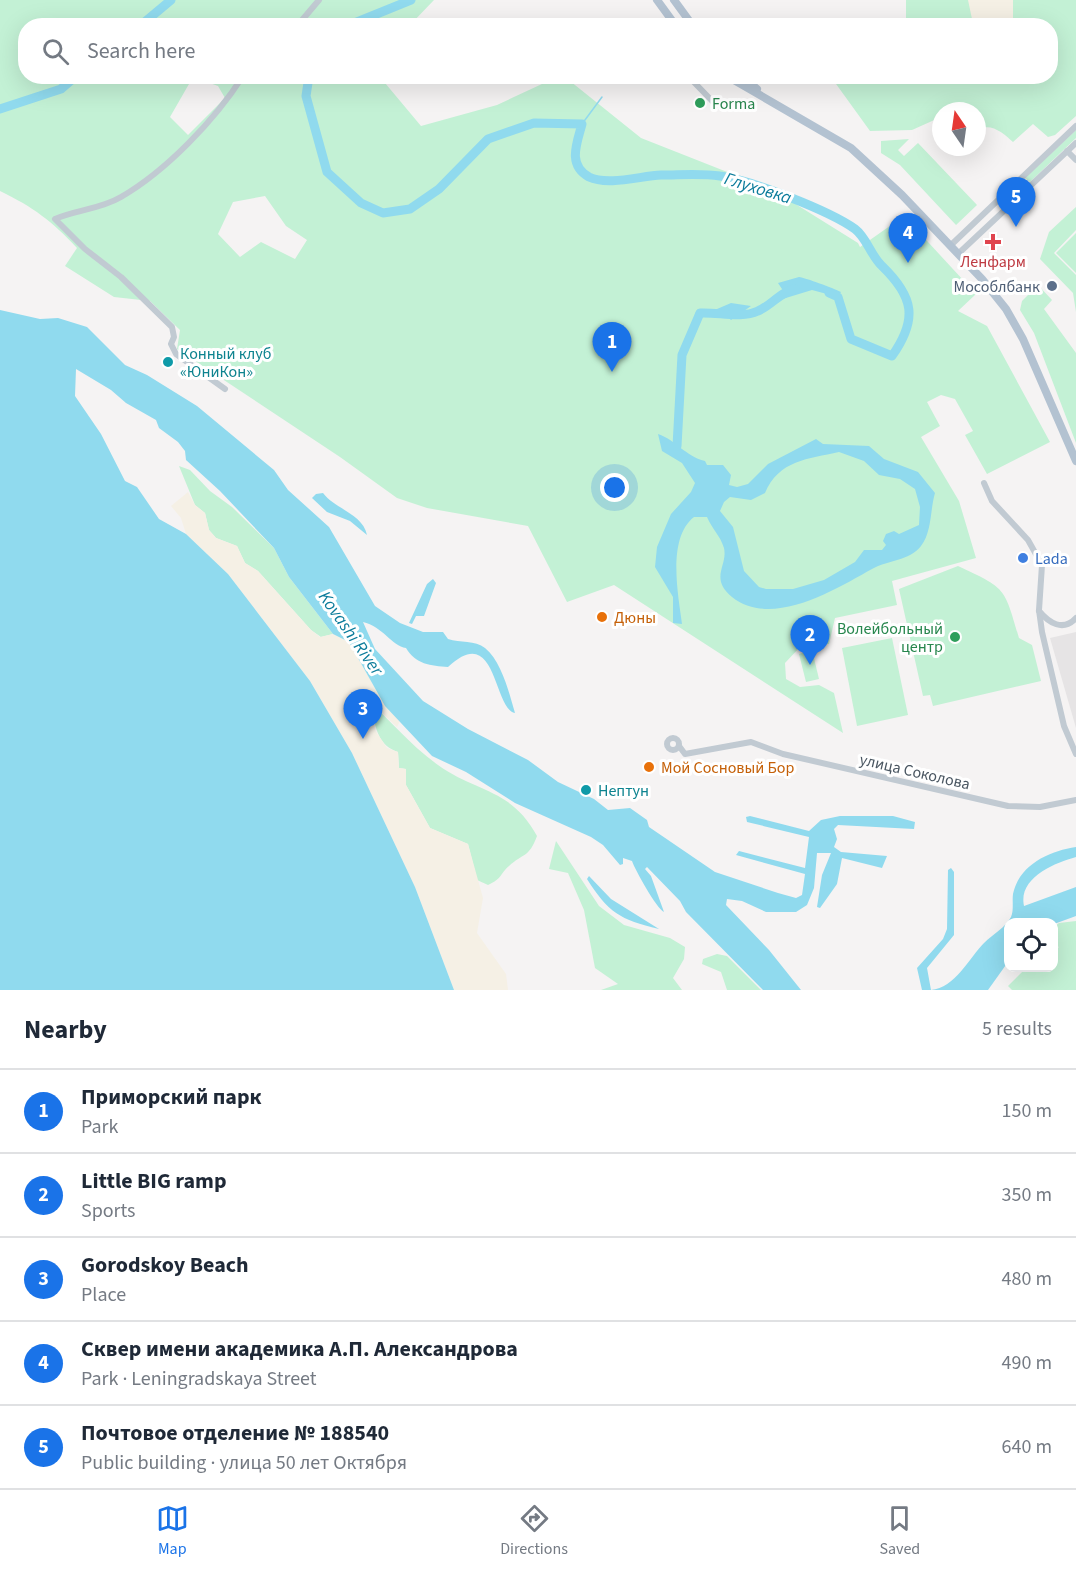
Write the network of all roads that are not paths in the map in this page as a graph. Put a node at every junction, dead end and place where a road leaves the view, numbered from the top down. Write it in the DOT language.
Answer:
graph roads {
  1 [pos="319,0"];
  2 [pos="657,0"];
  3 [pos="674,0"];
  4 [pos="304,18"];
  5 [pos="670,18"];
  6 [pos="687,18"];
  7 [pos="238,84"];
  8 [pos="696,84"];
  9 [pos="746,84"];
  10 [pos="716,105"];
  11 [pos="1076,126"];
  12 [pos="1076,142"];
  13 [pos="1067,151"];
  14 [pos="1076,160"];
  15 [pos="951,245"];
  16 [pos="958,253"];
  17 [pos="225,389"];
  18 [pos="1076,460"];
  19 [pos="984,483"];
  20 [pos="1039,610"];
  21 [pos="1076,618"];
  22 [pos="679,746"];
  23 [pos="1076,754"];
  24 [pos="1076,800"];
  1 -- 4 [label="street"];
  2 -- 5 [label="main road"];
  3 -- 6 [label="main road"];
  7 -- 17 [label="street"];
  8 -- 10 [label="street"];
  9 -- 15 [label="main road"];
  11 -- 15 [label="street"];
  12 -- 13 [label="street"];
  13 -- 14 [label="street"];
  13 -- 16 [label="street"];
  15 -- 16 [label="main road"];
  16 -- 18 [label="main road"];
  19 -- 20 [label="street"];
  20 -- 21 [label="street"];
  20 -- 23 [label="street"];
  22 -- 24 [label="street, улица Соколова"];
}
